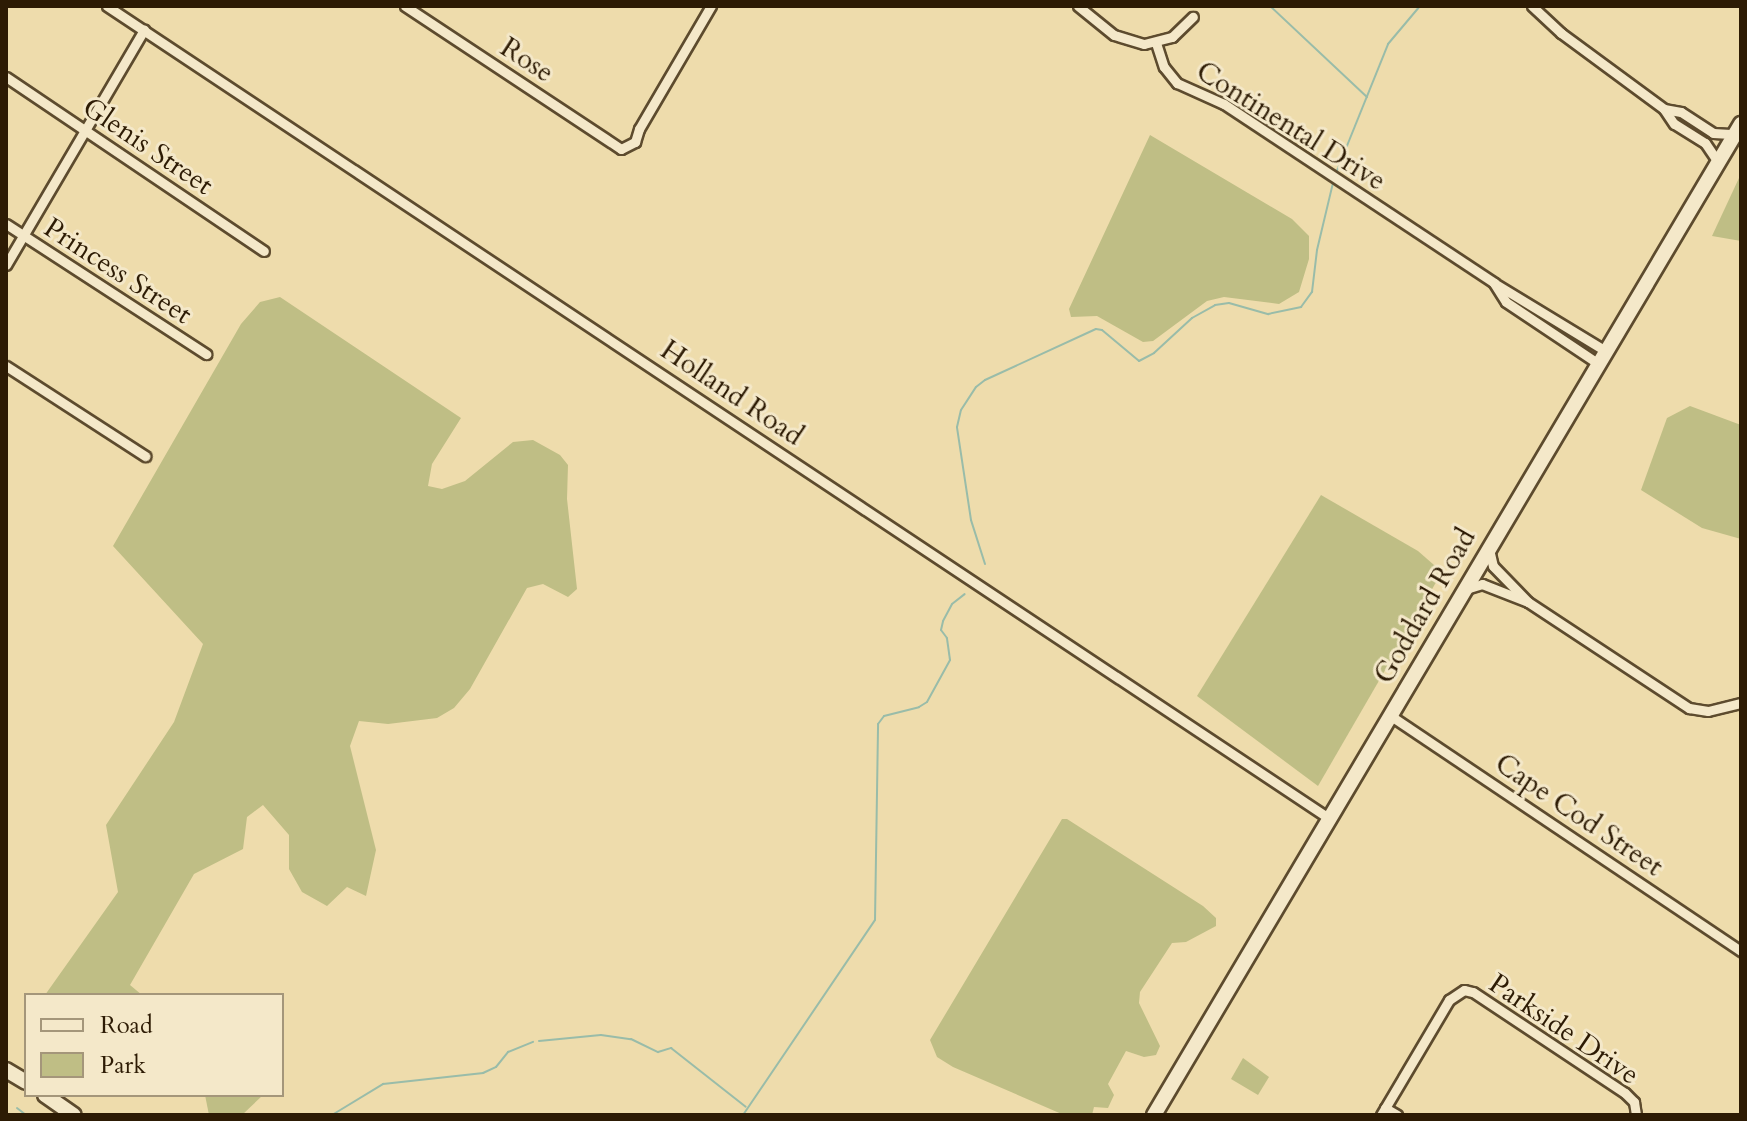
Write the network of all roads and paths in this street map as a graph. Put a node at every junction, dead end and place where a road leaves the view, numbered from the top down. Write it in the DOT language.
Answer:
graph roads {
  1 [pos="107,6"];
  2 [pos="405,6"];
  3 [pos="711,6"];
  4 [pos="1078,6"];
  5 [pos="1532,6"];
  6 [pos="1193,17"];
  7 [pos="144,30"];
  8 [pos="1156,43"];
  9 [pos="6,77"];
  10 [pos="1664,109"];
  11 [pos="1739,128"];
  12 [pos="85,130"];
  13 [pos="1718,162"];
  14 [pos="6,224"];
  15 [pos="23,235"];
  16 [pos="264,251"];
  17 [pos="6,265"];
  18 [pos="206,354"];
  19 [pos="1602,358"];
  20 [pos="6,366"];
  21 [pos="145,456"];
  22 [pos="1489,549"];
  23 [pos="1465,590"];
  24 [pos="1528,602"];
  25 [pos="1741,703"];
  26 [pos="1391,716"];
  27 [pos="1330,819"];
  28 [pos="1741,951"];
  29 [pos="6,1070"];
  30 [pos="24,1081"];
  31 [pos="47,1097"];
  32 [pos="1383,1111"];
  33 [pos="66,1113"];
  34 [pos="1154,1115"];
  35 [pos="1397,1115"];
  36 [pos="1636,1115"];
  1 -- 7 [label="street, Holland Road"];
  2 -- 3 [label="street, Rose"];
  4 -- 8 [label="street"];
  5 -- 10 [label="street"];
  6 -- 8 [label="street"];
  7 -- 12 [label="street"];
  7 -- 27 [label="street, Holland Road"];
  8 -- 19 [label="street, Continental Drive"];
  9 -- 12 [label="street, Glenis Street"];
  10 -- 11 [label="street"];
  10 -- 13 [label="street"];
  11 -- 13 [label="main road, Goddard Road"];
  12 -- 15 [label="street"];
  12 -- 16 [label="street, Glenis Street"];
  13 -- 19 [label="main road, Goddard Road"];
  14 -- 15 [label="street, Princess Street"];
  15 -- 17 [label="street"];
  15 -- 18 [label="street, Princess Street"];
  19 -- 22 [label="main road, Goddard Road"];
  20 -- 21 [label="street"];
  22 -- 23 [label="main road, Goddard Road"];
  22 -- 24 [label="street"];
  23 -- 24 [label="street"];
  23 -- 26 [label="main road, Goddard Road"];
  24 -- 25 [label="street"];
  26 -- 27 [label="main road, Goddard Road"];
  26 -- 28 [label="street, Cape Cod Street"];
  27 -- 34 [label="main road, Goddard Road"];
  29 -- 30 [label="main road"];
  31 -- 33 [label="main road"];
  32 -- 35 [label="street"];
  32 -- 36 [label="street, Parkside Drive"];
}
